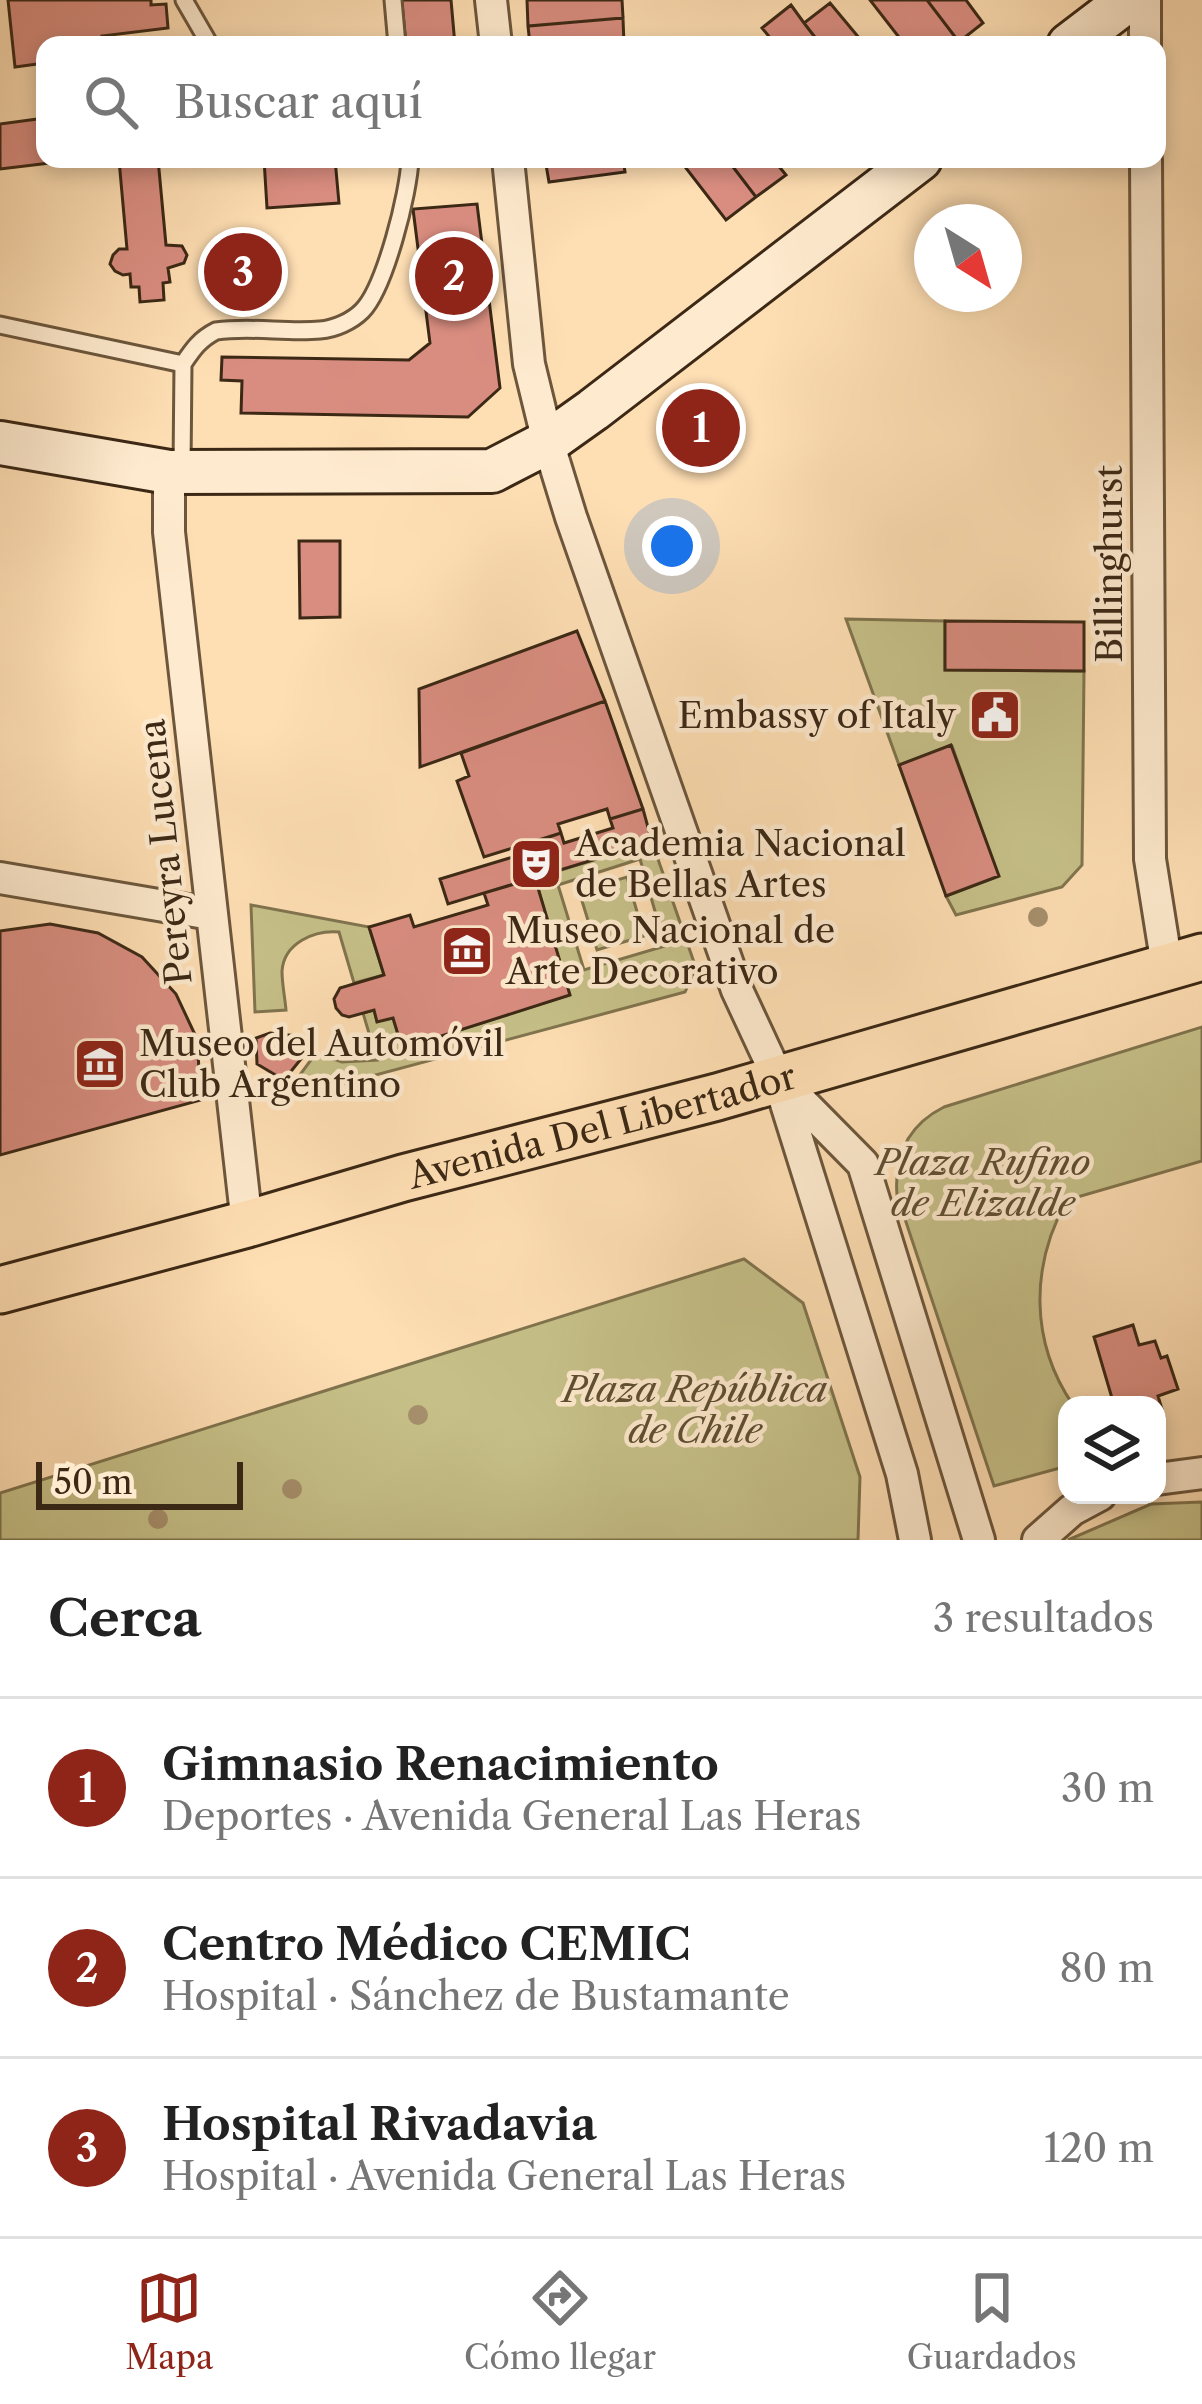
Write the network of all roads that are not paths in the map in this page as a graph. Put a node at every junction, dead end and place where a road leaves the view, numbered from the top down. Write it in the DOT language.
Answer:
graph roads {
  1 [pos="184,0"];
  2 [pos="393,0"];
  3 [pos="491,0"];
  4 [pos="1128,0"];
  5 [pos="1145,0"];
  6 [pos="203,36"];
  7 [pos="396,36"];
  8 [pos="495,36"];
  9 [pos="1081,36"];
  10 [pos="1145,36"];
  11 [pos="409,168"];
  12 [pos="509,168"];
  13 [pos="908,168"];
  14 [pos="1146,168"];
  15 [pos="0,325"];
  16 [pos="183,364"];
  17 [pos="548,442"];
  18 [pos="0,443"];
  19 [pos="176,472"];
  20 [pos="0,878"];
  21 [pos="211,914"];
  22 [pos="1185,962"];
  23 [pos="778,1078"];
  24 [pos="247,1224"];
  25 [pos="0,1290"];
  26 [pos="1202,1473"];
  27 [pos="1166,1478"];
  28 [pos="1083,1504"];
  29 [pos="915,1540"];
  30 [pos="979,1540"];
  31 [pos="1038,1540"];
  1 -- 6 [label="lane"];
  2 -- 7 [label="lane"];
  3 -- 8 [label="street"];
  4 -- 9 [label="main road"];
  5 -- 10 [label="street"];
  11 -- 16 [label="lane"];
  12 -- 17 [label="street"];
  13 -- 17 [label="main road"];
  14 -- 22 [label="street, Billinghurst"];
  15 -- 16 [label="lane"];
  16 -- 19 [label="lane"];
  17 -- 19 [label="main road"];
  17 -- 23 [label="street"];
  18 -- 19 [label="main road"];
  19 -- 21 [label="street, Pereyra Lucena"];
  20 -- 21 [label="street"];
  21 -- 24 [label="street, Pereyra Lucena"];
  22 -- 23 [label="main road, Avenida Del Libertador"];
  23 -- 24 [label="main road, Avenida Del Libertador"];
  23 -- 29 [label="street"];
  23 -- 30 [label="street"];
  24 -- 25 [label="main road, Avenida Del Libertador"];
  26 -- 27 [label="street"];
  28 -- 31 [label="street"];
}
